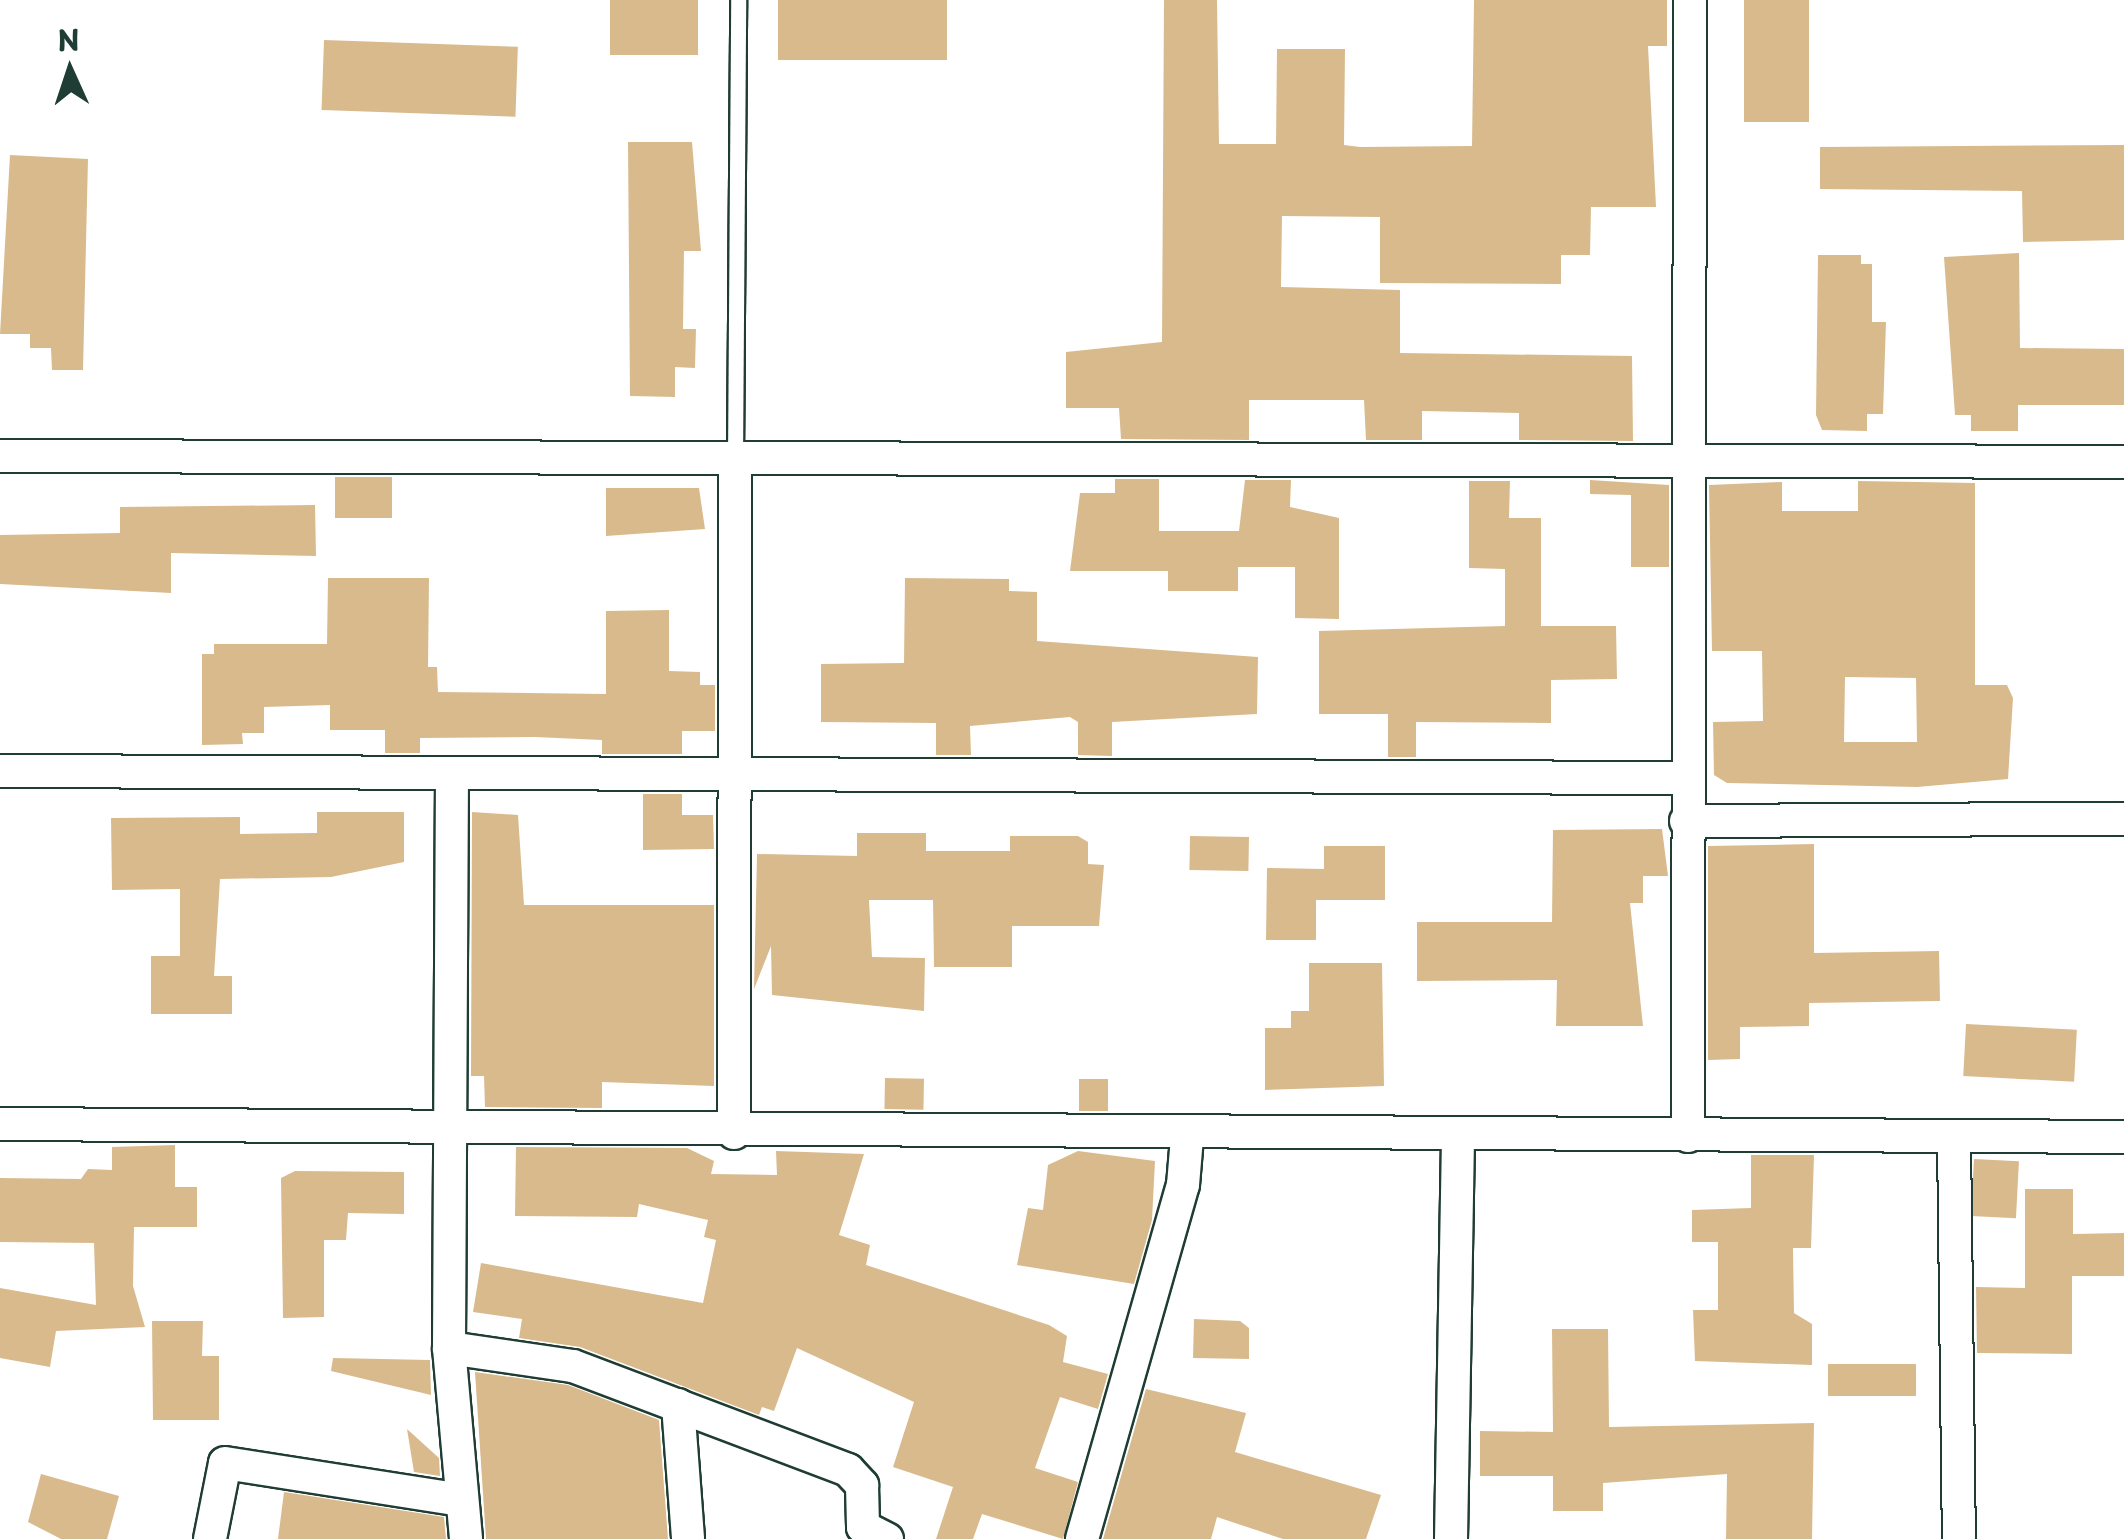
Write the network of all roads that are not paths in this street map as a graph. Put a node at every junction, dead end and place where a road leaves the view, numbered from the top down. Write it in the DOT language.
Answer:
graph roads {
  1 [pos="738,0"];
  2 [pos="1690,0"];
  3 [pos="0,456"];
  4 [pos="735,462"];
  5 [pos="1689,462"];
  6 [pos="2124,462"];
  7 [pos="0,771"];
  8 [pos="452,774"];
  9 [pos="734,776"];
  10 [pos="1686,778"];
  11 [pos="1686,820"];
  12 [pos="2124,820"];
  13 [pos="0,1124"];
  14 [pos="452,1132"];
  15 [pos="734,1133"];
  16 [pos="1688,1136"];
  17 [pos="1187,1137"];
  18 [pos="2124,1137"];
  19 [pos="1954,1138"];
  20 [pos="1458,1139"];
  21 [pos="449,1348"];
  22 [pos="678,1405"];
  23 [pos="462,1500"];
  24 [pos="210,1539"];
  25 [pos="466,1539"];
  26 [pos="688,1539"];
  27 [pos="887,1539"];
  28 [pos="1082,1539"];
  29 [pos="1451,1539"];
  30 [pos="1959,1539"];
  1 -- 4 [label="lane"];
  2 -- 5 [label="street"];
  3 -- 4 [label="street"];
  4 -- 5 [label="street"];
  4 -- 9 [label="street"];
  5 -- 6 [label="street"];
  5 -- 10 [label="street"];
  7 -- 8 [label="street"];
  8 -- 9 [label="street"];
  8 -- 14 [label="street"];
  9 -- 10 [label="street"];
  9 -- 15 [label="street"];
  10 -- 11 [label="street"];
  11 -- 12 [label="street"];
  11 -- 16 [label="street"];
  13 -- 14 [label="street"];
  14 -- 15 [label="street"];
  14 -- 21 [label="street"];
  15 -- 17 [label="street"];
  16 -- 19 [label="street"];
  16 -- 20 [label="street"];
  17 -- 20 [label="street"];
  17 -- 28 [label="street"];
  18 -- 19 [label="street"];
  19 -- 30 [label="street"];
  20 -- 29 [label="street"];
  21 -- 22 [label="street"];
  21 -- 23 [label="street"];
  22 -- 26 [label="street"];
  22 -- 27 [label="street"];
  23 -- 24 [label="street"];
  23 -- 25 [label="street"];
}
